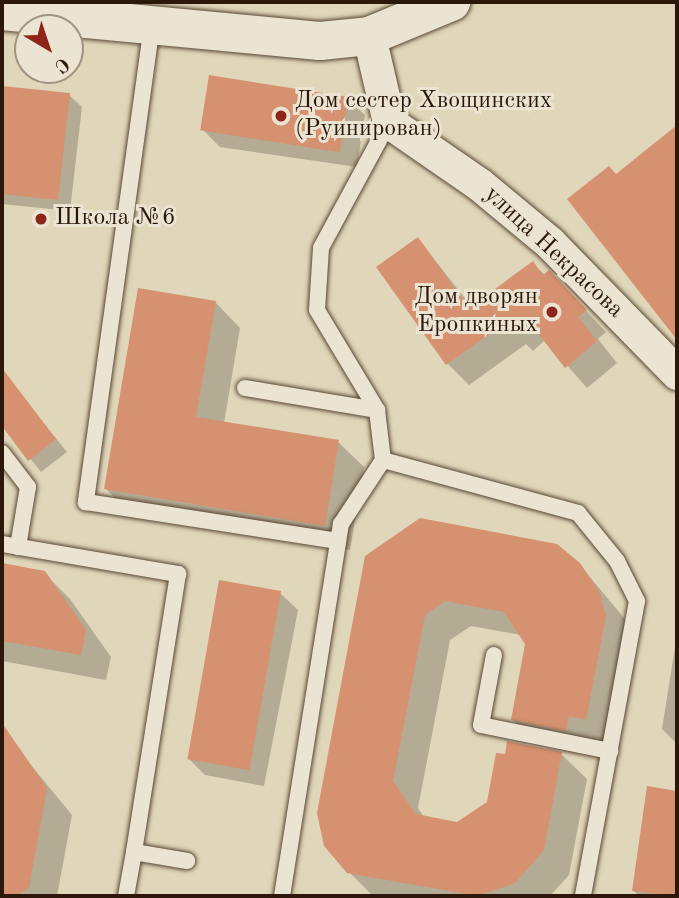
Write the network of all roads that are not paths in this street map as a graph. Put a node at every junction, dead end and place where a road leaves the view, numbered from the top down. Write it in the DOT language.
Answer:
graph roads {
  1 [pos="451,2"];
  2 [pos="2,11"];
  3 [pos="152,25"];
  4 [pos="369,37"];
  5 [pos="389,122"];
  6 [pos="677,373"];
  7 [pos="245,388"];
  8 [pos="377,410"];
  9 [pos="2,453"];
  10 [pos="383,460"];
  11 [pos="338,541"];
  12 [pos="10,546"];
  13 [pos="494,655"];
  14 [pos="610,751"];
  15 [pos="134,852"];
  16 [pos="187,860"];
  17 [pos="126,896"];
  18 [pos="282,896"];
  19 [pos="583,896"];
  1 -- 4 [label="main road"];
  2 -- 3 [label="main road"];
  3 -- 4 [label="main road"];
  3 -- 11 [label="lane"];
  4 -- 5 [label="street"];
  5 -- 6 [label="street, улица Некрасова"];
  5 -- 8 [label="lane"];
  7 -- 8 [label="lane"];
  8 -- 10 [label="lane"];
  9 -- 12 [label="lane"];
  10 -- 11 [label="lane"];
  10 -- 14 [label="lane"];
  11 -- 18 [label="lane"];
  12 -- 15 [label="lane"];
  13 -- 14 [label="lane"];
  14 -- 19 [label="lane"];
  15 -- 16 [label="lane"];
  15 -- 17 [label="lane"];
}
